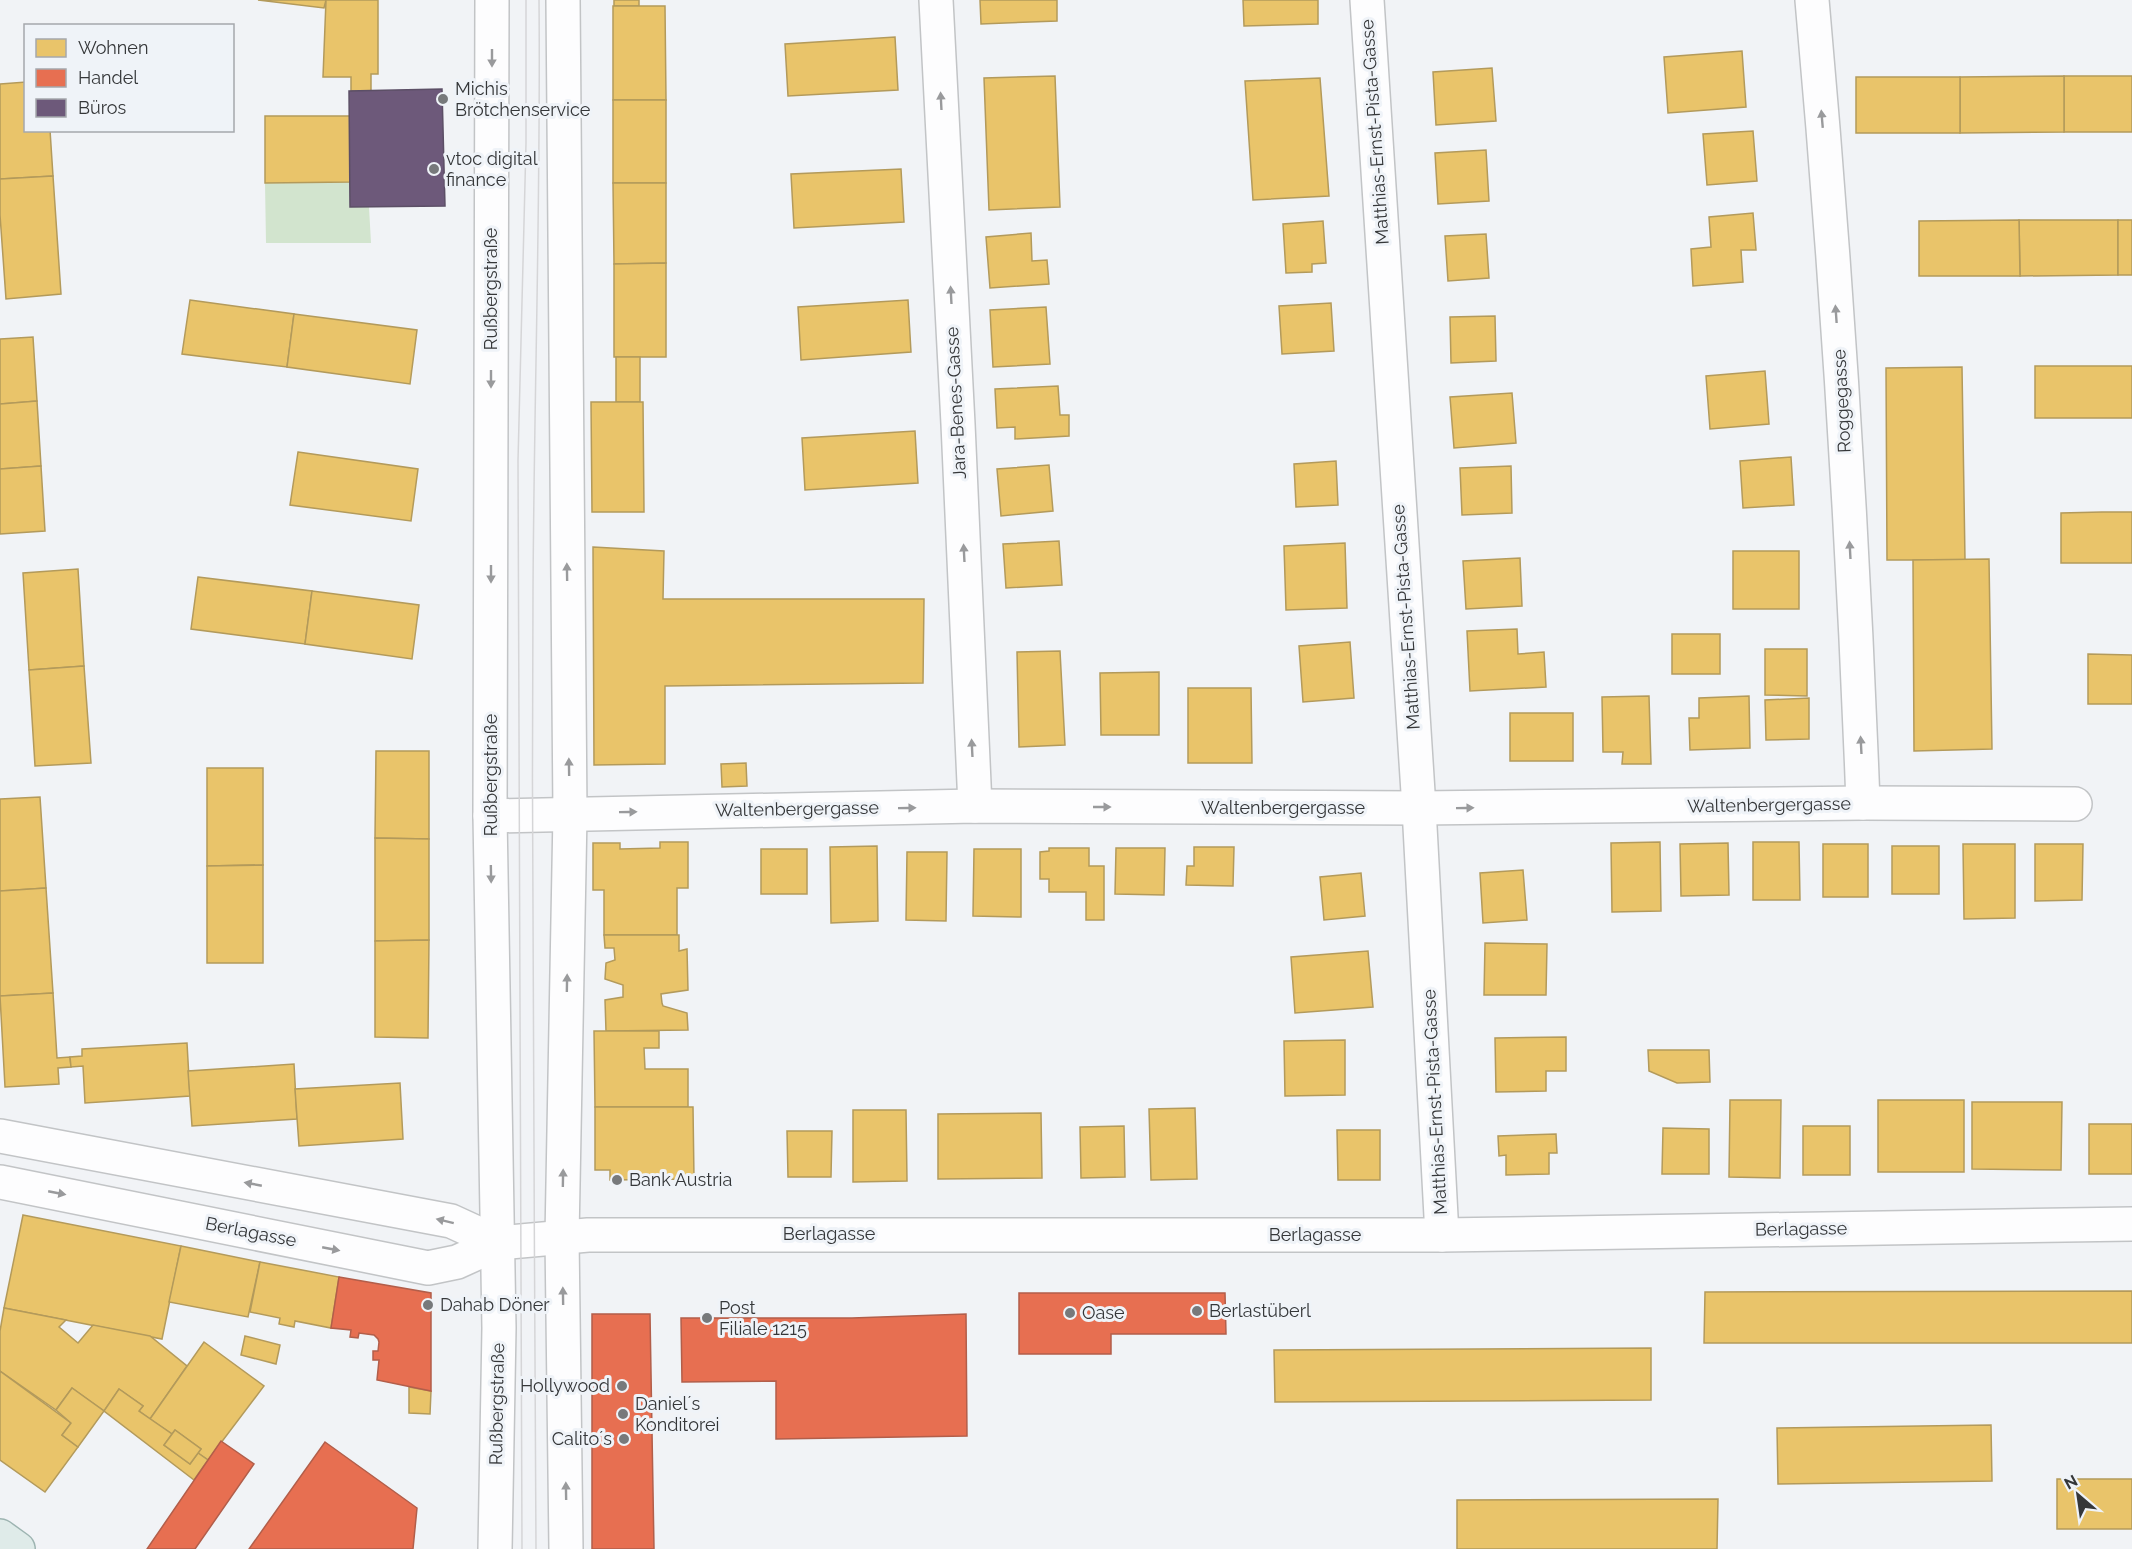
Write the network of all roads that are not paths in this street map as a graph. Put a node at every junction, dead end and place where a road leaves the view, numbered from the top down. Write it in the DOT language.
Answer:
graph roads {
  1 [pos="492,0"];
  2 [pos="563,0"];
  3 [pos="936,0"];
  4 [pos="1367,0"];
  5 [pos="1812,0"];
  6 [pos="1863,804"];
  7 [pos="2075,804"];
  8 [pos="975,806"];
  9 [pos="1419,808"];
  10 [pos="570,814"];
  11 [pos="490,816"];
  12 [pos="0,1136"];
  13 [pos="0,1182"];
  14 [pos="2132,1224"];
  15 [pos="1442,1235"];
  16 [pos="562,1237"];
  17 [pos="498,1243"];
  18 [pos="0,1536"];
  19 [pos="18,1549"];
  20 [pos="495,1549"];
  21 [pos="566,1549"];
  1 -- 11 [label="street, Rußbergstraße, one-way"];
  10 -- 2 [label="street, one-way"];
  8 -- 3 [label="street, Jara-Benes-Gasse, one-way"];
  4 -- 9 [label="street, Matthias-Ernst-Pista-Gasse"];
  6 -- 5 [label="street, Roggegasse, one-way"];
  6 -- 7 [label="street, Waltenbergergasse"];
  9 -- 6 [label="street, Waltenbergergasse, one-way"];
  8 -- 9 [label="street, Waltenbergergasse, one-way"];
  10 -- 8 [label="street, Waltenbergergasse, one-way"];
  9 -- 15 [label="street, Matthias-Ernst-Pista-Gasse"];
  10 -- 11 [label="street, Waltenbergergasse"];
  16 -- 10 [label="street, one-way"];
  11 -- 17 [label="street, Rußbergstraße, one-way"];
  17 -- 12 [label="street, one-way"];
  13 -- 17 [label="street, Berlagasse, one-way"];
  14 -- 15 [label="street, Berlagasse"];
  15 -- 16 [label="street, Berlagasse"];
  16 -- 17 [label="street, Berlagasse"];
  21 -- 16 [label="street, one-way"];
  17 -- 20 [label="street, Rußbergstraße"];
  18 -- 19 [label="main road"];
}
